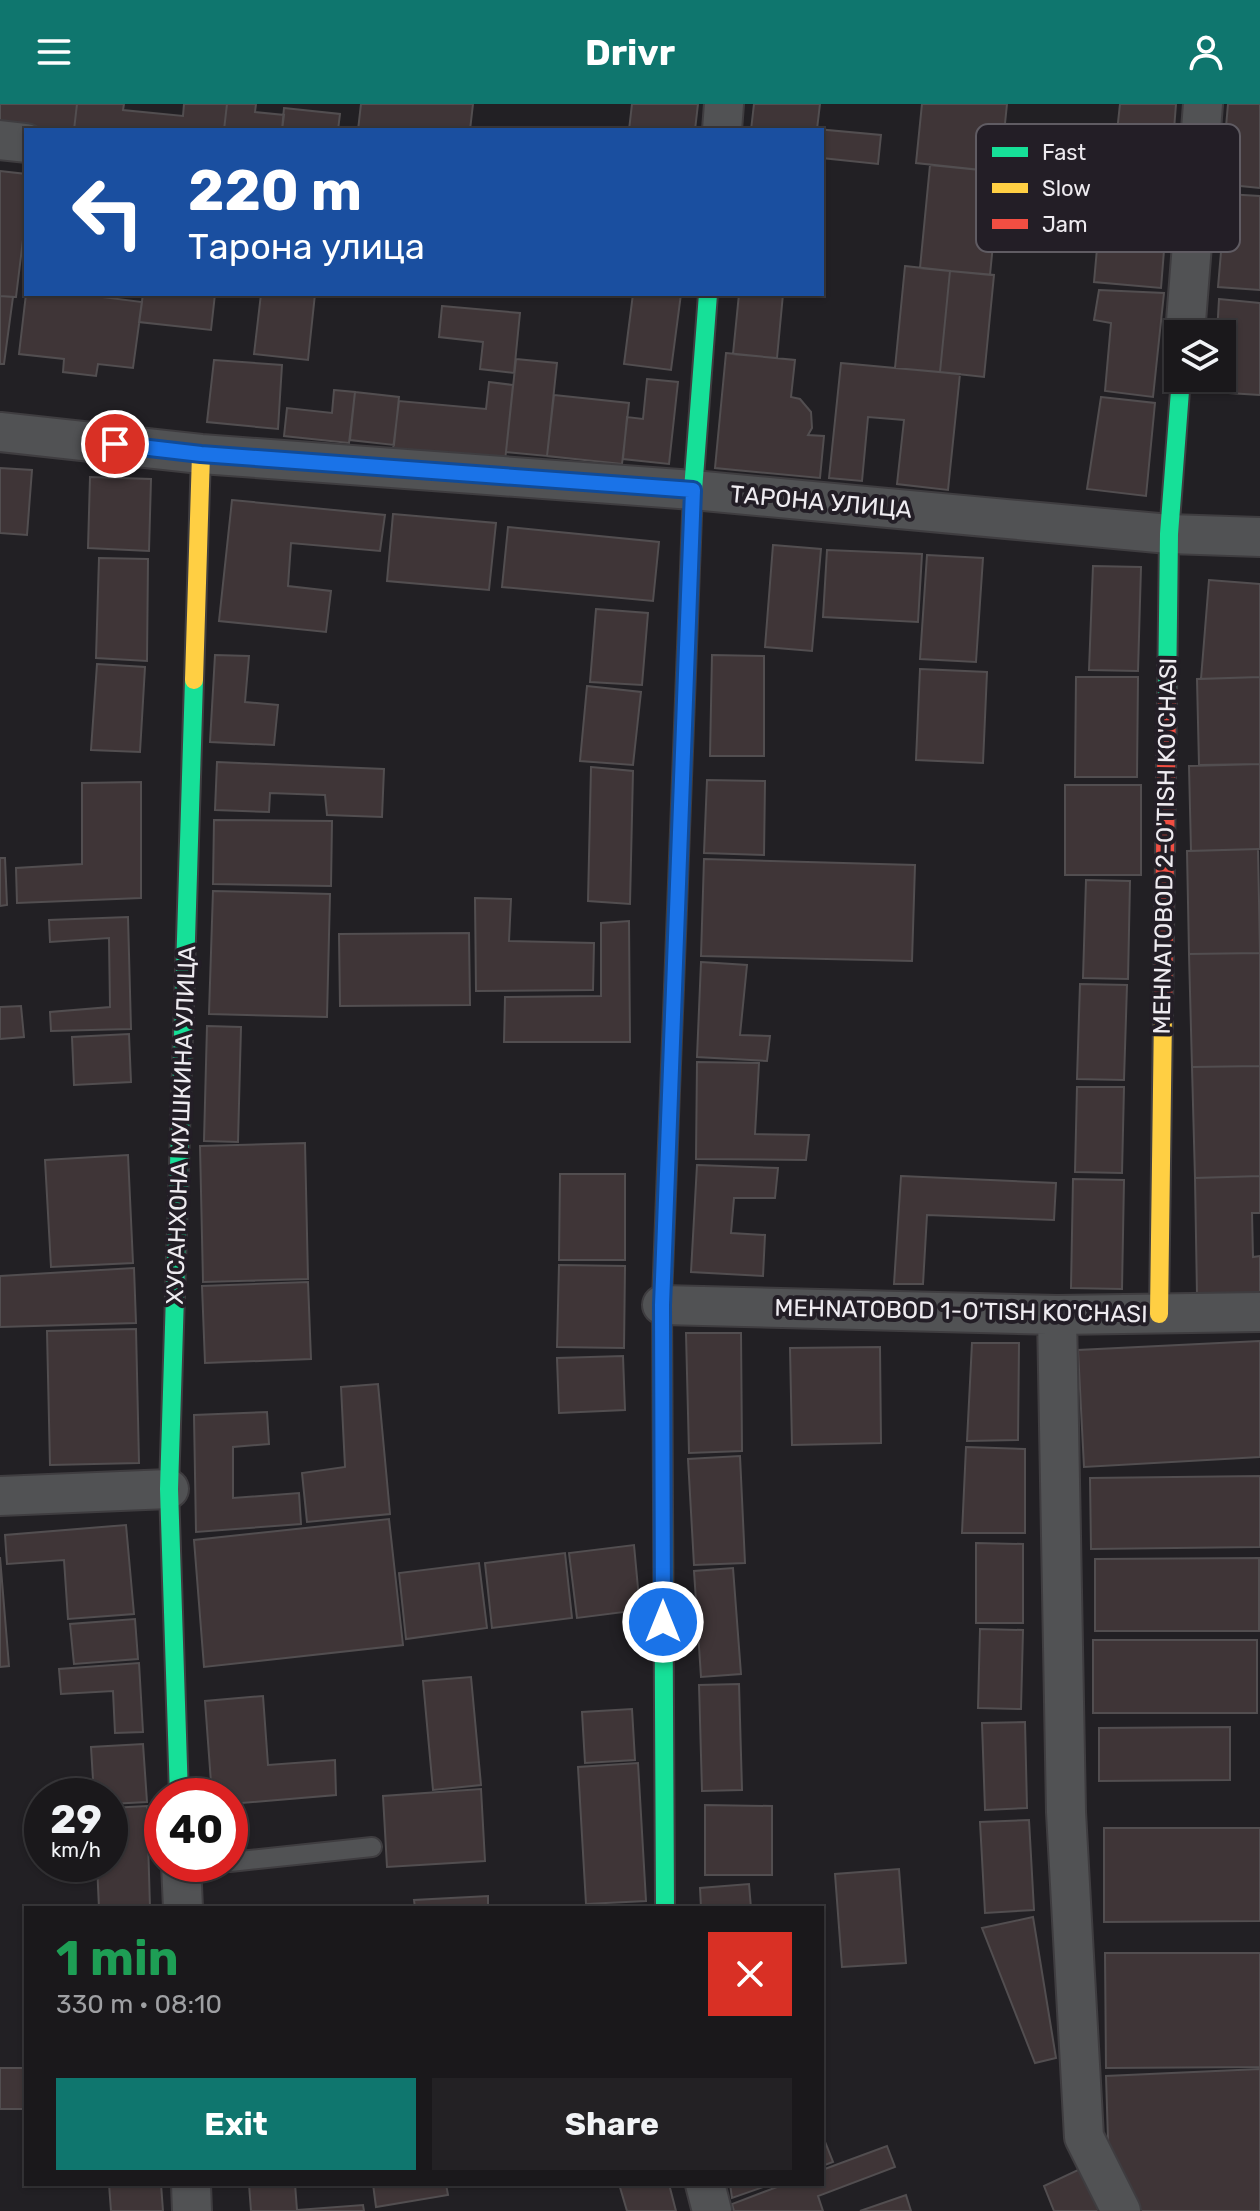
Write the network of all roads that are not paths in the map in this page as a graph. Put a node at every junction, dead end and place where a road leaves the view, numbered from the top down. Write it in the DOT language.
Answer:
graph roads {
  1 [pos="724,104"];
  2 [pos="1203,104"];
  3 [pos="1201,124"];
  4 [pos="722,128"];
  5 [pos="0,140"];
  6 [pos="24,143"];
  7 [pos="1191,252"];
  8 [pos="708,296"];
  9 [pos="1186,320"];
  10 [pos="1180,392"];
  11 [pos="0,432"];
  12 [pos="201,454"];
  13 [pos="693,490"];
  14 [pos="1169,534"];
  15 [pos="1260,537"];
  16 [pos="662,1305"];
  17 [pos="1260,1312"];
  18 [pos="1159,1314"];
  19 [pos="1057,1315"];
  20 [pos="169,1489"];
  21 [pos="0,1496"];
  22 [pos="178,1778"];
  23 [pos="372,1847"];
  24 [pos="248,1860"];
  25 [pos="187,1882"];
  26 [pos="183,1906"];
  27 [pos="665,1906"];
  28 [pos="191,2186"];
  29 [pos="706,2186"];
  30 [pos="192,2211"];
  31 [pos="712,2211"];
  32 [pos="1121,2211"];
  1 -- 4 [label="street"];
  2 -- 3 [label="street"];
  5 -- 6 [label="street"];
  7 -- 9 [label="street"];
  8 -- 13 [label="street"];
  10 -- 14 [label="street, MEHNATOBOD 2-O'TISH KO'CHASI"];
  11 -- 12 [label="street, ТАРОНА УЛИЦА"];
  12 -- 13 [label="street, ТАРОНА УЛИЦА"];
  12 -- 20 [label="street, ХУСАНХОНА МУШКИНА УЛИЦА"];
  13 -- 14 [label="street, ТАРОНА УЛИЦА"];
  13 -- 16 [label="street"];
  14 -- 15 [label="street, ТАРОНА УЛИЦА"];
  14 -- 18 [label="street, MEHNATOBOD 2-O'TISH KO'CHASI"];
  16 -- 19 [label="street, MEHNATOBOD 1-O'TISH KO'CHASI"];
  16 -- 27 [label="street"];
  17 -- 18 [label="street, MEHNATOBOD 1-O'TISH KO'CHASI"];
  18 -- 19 [label="street, MEHNATOBOD 1-O'TISH KO'CHASI"];
  19 -- 32 [label="street"];
  20 -- 21 [label="street"];
  20 -- 22 [label="street, ХУСАНХОНА МУШКИНА УЛИЦА"];
  23 -- 24 [label="lane"];
  25 -- 26 [label="street"];
  28 -- 30 [label="street"];
  29 -- 31 [label="street"];
}
